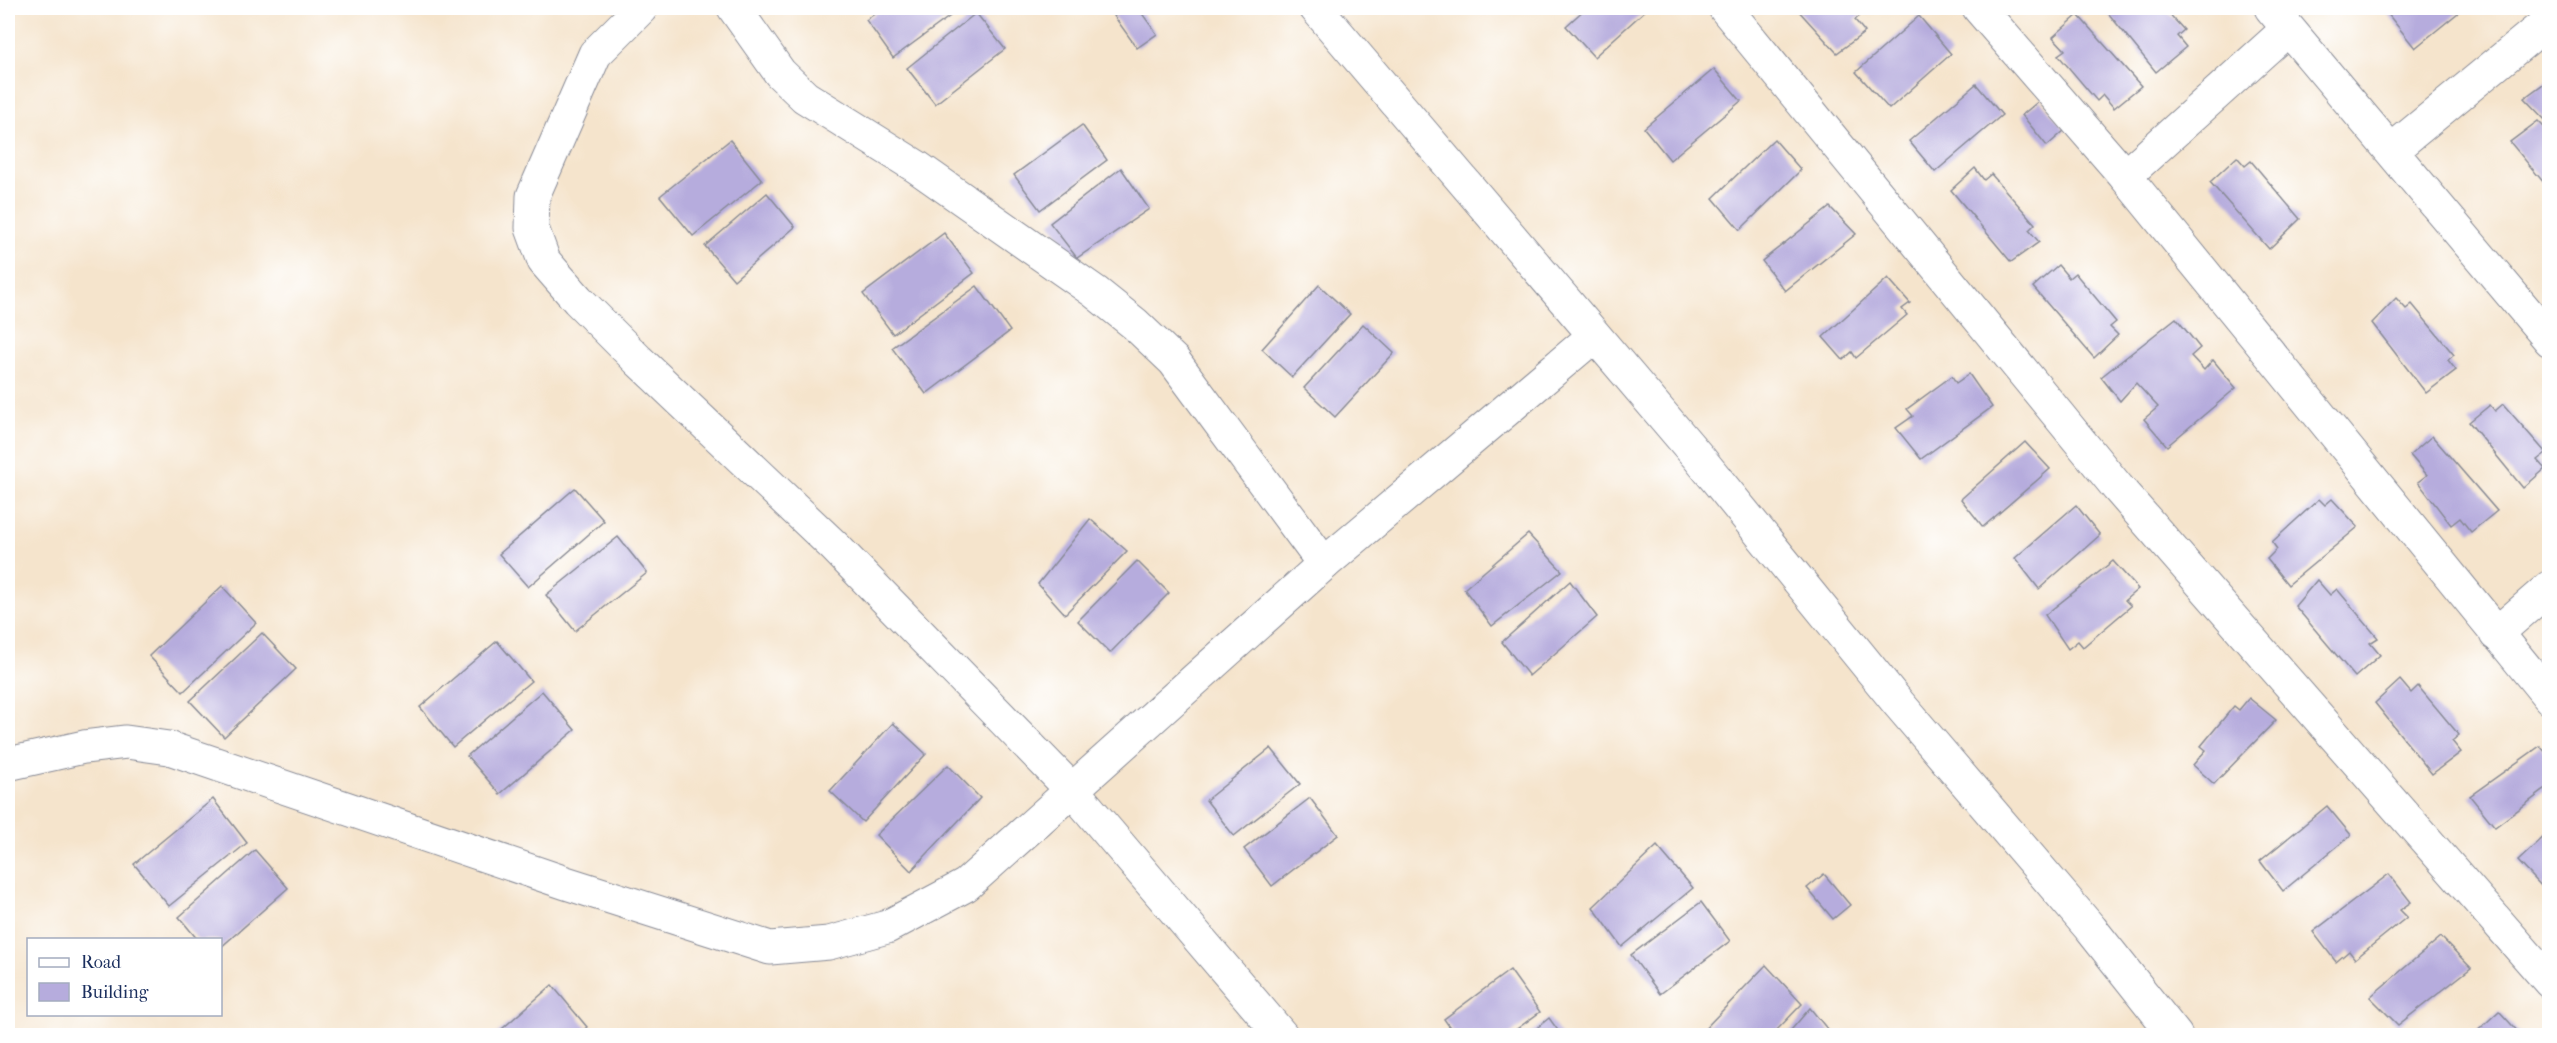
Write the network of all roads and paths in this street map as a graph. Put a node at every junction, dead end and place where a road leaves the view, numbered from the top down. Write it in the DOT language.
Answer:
graph roads {
  1 [pos="641,8"];
  2 [pos="735,8"];
  3 [pos="1316,8"];
  4 [pos="1725,8"];
  5 [pos="1979,8"];
  6 [pos="2279,18"];
  7 [pos="2550,20"];
  8 [pos="2392,150"];
  9 [pos="2125,176"];
  10 [pos="1594,336"];
  11 [pos="2550,340"];
  12 [pos="1324,564"];
  13 [pos="2550,587"];
  14 [pos="2496,634"];
  15 [pos="2550,698"];
  16 [pos="8,764"];
  17 [pos="1074,792"];
  18 [pos="2550,982"];
  19 [pos="1282,1035"];
  20 [pos="2176,1035"];
  1 -- 17 [label="street"];
  2 -- 12 [label="street"];
  3 -- 10 [label="street"];
  4 -- 18 [label="street"];
  5 -- 9 [label="street"];
  6 -- 8 [label="street"];
  6 -- 9 [label="street"];
  7 -- 8 [label="street"];
  8 -- 11 [label="street"];
  9 -- 14 [label="street"];
  10 -- 12 [label="street"];
  10 -- 20 [label="street"];
  12 -- 17 [label="street"];
  13 -- 14 [label="street"];
  14 -- 15 [label="street"];
  16 -- 17 [label="street"];
  17 -- 19 [label="street"];
}
